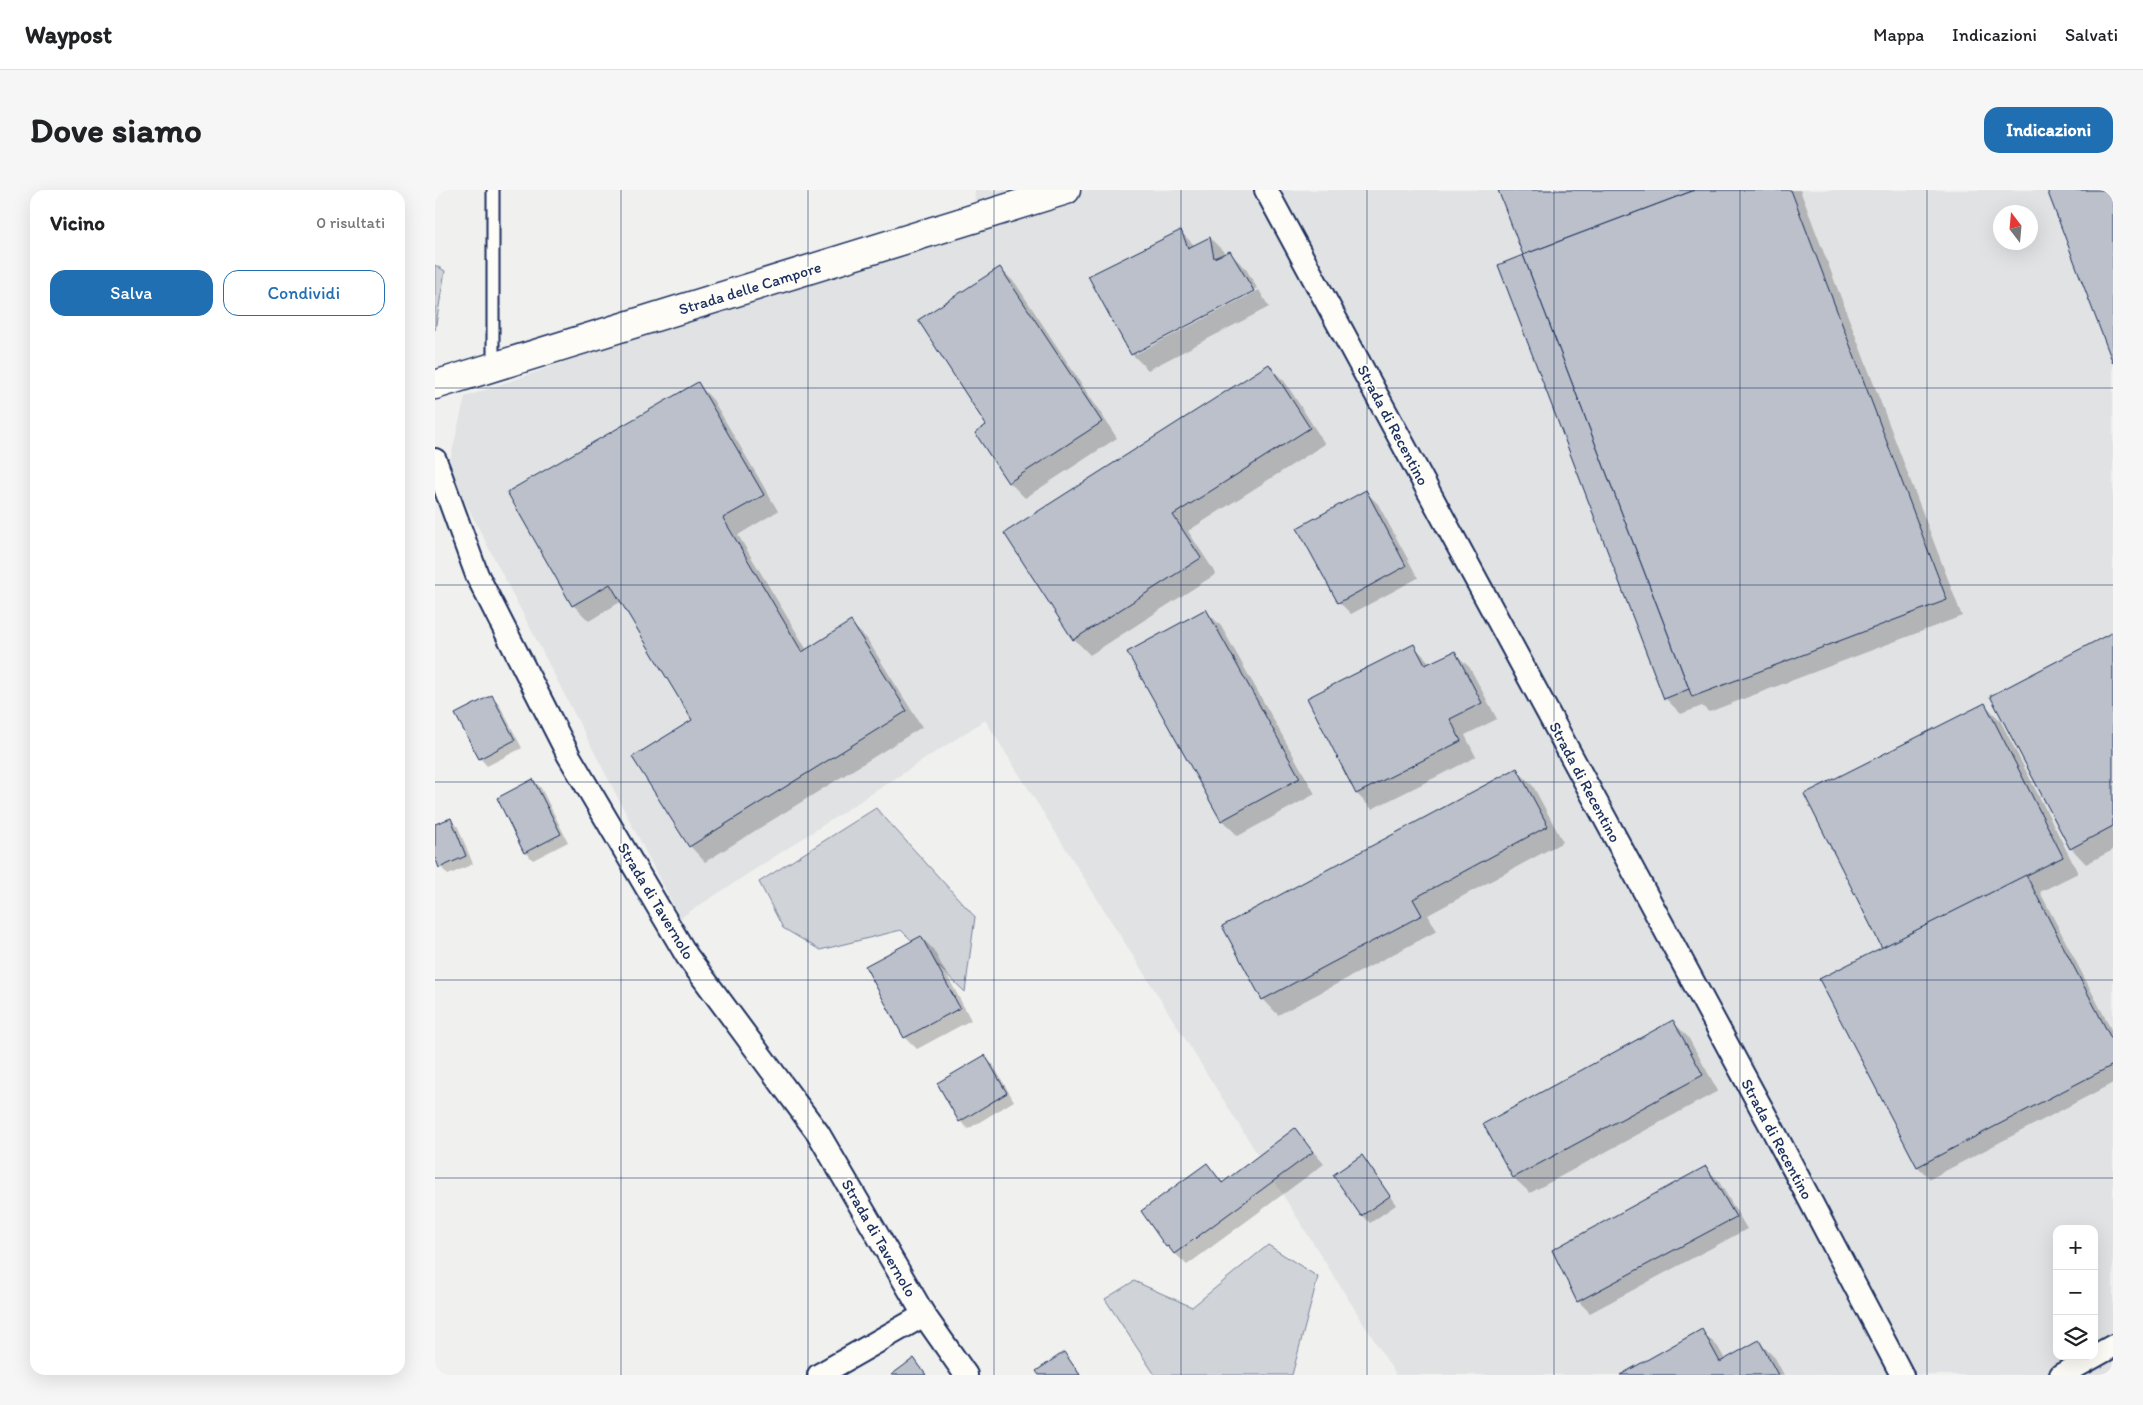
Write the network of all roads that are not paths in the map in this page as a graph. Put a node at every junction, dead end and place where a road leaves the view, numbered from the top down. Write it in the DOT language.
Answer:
graph roads {
  1 [pos="493,190"];
  2 [pos="1066,190"];
  3 [pos="1266,190"];
  4 [pos="493,367"];
  5 [pos="435,385"];
  6 [pos="435,460"];
  7 [pos="924,1315"];
  8 [pos="2113,1346"];
  9 [pos="819,1375"];
  10 [pos="966,1375"];
  11 [pos="1901,1375"];
  12 [pos="2061,1375"];
  1 -- 4 [label="lane"];
  2 -- 4 [label="street, Strada delle Campore"];
  3 -- 11 [label="street, Strada di Recentino"];
  4 -- 5 [label="street, Strada delle Campore"];
  6 -- 7 [label="street, Strada di Tavernolo"];
  7 -- 9 [label="street, Strada di Tavernolo"];
  7 -- 10 [label="street, Strada di Tavernolo"];
  8 -- 12 [label="street"];
}
